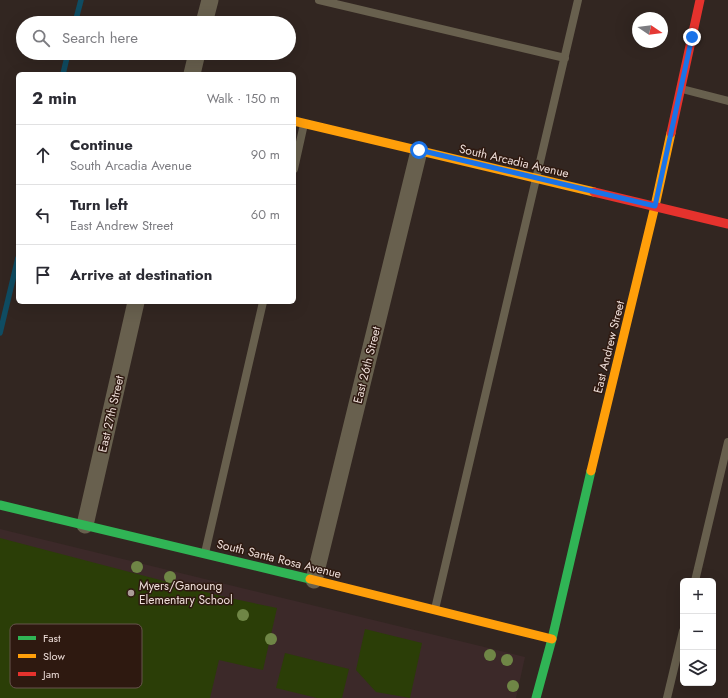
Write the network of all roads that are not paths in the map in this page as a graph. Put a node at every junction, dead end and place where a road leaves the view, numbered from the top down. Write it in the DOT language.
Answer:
graph roads {
  1 [pos="210,0"];
  2 [pos="319,0"];
  3 [pos="578,0"];
  4 [pos="700,0"];
  5 [pos="206,16"];
  6 [pos="565,58"];
  7 [pos="195,60"];
  8 [pos="192,72"];
  9 [pos="681,89"];
  10 [pos="728,101"];
  11 [pos="296,122"];
  12 [pos="305,124"];
  13 [pos="419,150"];
  14 [pos="296,161"];
  15 [pos="536,178"];
  16 [pos="655,206"];
  17 [pos="728,224"];
  18 [pos="136,304"];
  19 [pos="263,304"];
  20 [pos="728,442"];
  21 [pos="0,505"];
  22 [pos="86,525"];
  23 [pos="205,553"];
  24 [pos="696,578"];
  25 [pos="314,580"];
  26 [pos="435,609"];
  27 [pos="552,639"];
  28 [pos="680,644"];
  29 [pos="536,698"];
  30 [pos="667,698"];
  1 -- 5 [label="street"];
  2 -- 6 [label="lane"];
  3 -- 6 [label="lane"];
  4 -- 9 [label="street, East Andrew Street"];
  6 -- 15 [label="lane"];
  7 -- 8 [label="street"];
  9 -- 10 [label="lane"];
  9 -- 16 [label="street, East Andrew Street"];
  11 -- 12 [label="street, South Arcadia Avenue"];
  12 -- 13 [label="street, South Arcadia Avenue"];
  12 -- 14 [label="lane"];
  13 -- 15 [label="street, South Arcadia Avenue"];
  13 -- 25 [label="street, East 26th Street"];
  15 -- 16 [label="street, South Arcadia Avenue"];
  15 -- 26 [label="lane"];
  16 -- 17 [label="street, South Arcadia Avenue"];
  16 -- 27 [label="street, East Andrew Street"];
  18 -- 22 [label="street, East 27th Street"];
  19 -- 23 [label="lane"];
  20 -- 24 [label="lane"];
  21 -- 22 [label="street, South Santa Rosa Avenue"];
  22 -- 23 [label="street, South Santa Rosa Avenue"];
  23 -- 25 [label="street, South Santa Rosa Avenue"];
  25 -- 26 [label="street, South Santa Rosa Avenue"];
  26 -- 27 [label="street, South Santa Rosa Avenue"];
  27 -- 29 [label="street, East Andrew Street"];
  28 -- 30 [label="lane"];
}
